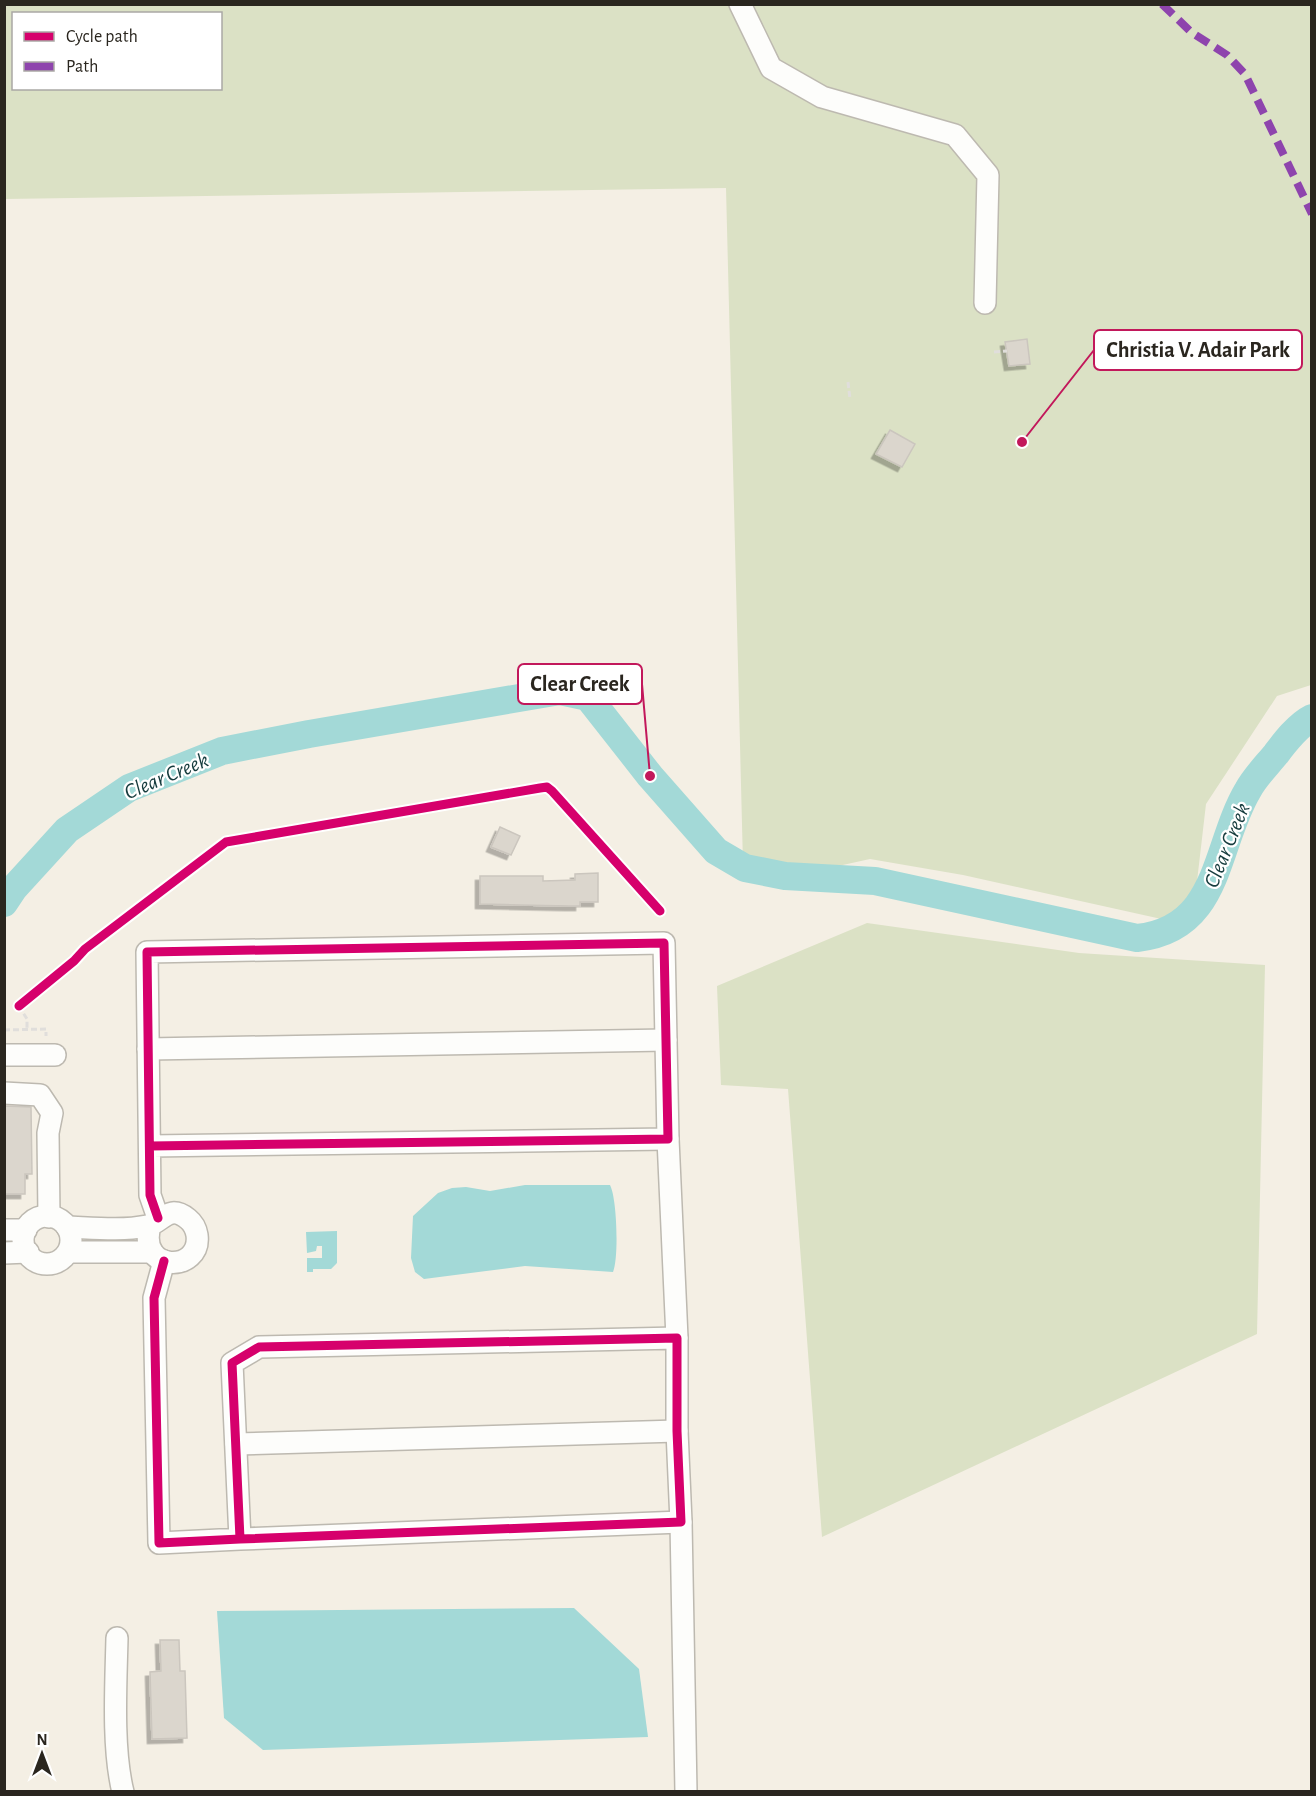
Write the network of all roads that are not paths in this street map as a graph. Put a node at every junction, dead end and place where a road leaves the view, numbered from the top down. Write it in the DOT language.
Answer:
graph roads {
  1 [pos="740,4"];
  2 [pos="985,303"];
  3 [pos="666,1040"];
  4 [pos="51,1049"];
  5 [pos="148,1050"];
  6 [pos="4,1055"];
  7 [pos="4,1093"];
  8 [pos="668,1139"];
  9 [pos="150,1146"];
  10 [pos="49,1217"];
  11 [pos="154,1222"];
  12 [pos="67,1227"];
  13 [pos="4,1230"];
  14 [pos="26,1230"];
  15 [pos="28,1252"];
  16 [pos="69,1252"];
  17 [pos="4,1253"];
  18 [pos="158,1256"];
  19 [pos="677,1338"];
  20 [pos="677,1431"];
  21 [pos="236,1444"];
  22 [pos="681,1522"];
  23 [pos="240,1539"];
  24 [pos="117,1638"];
  25 [pos="123,1791"];
  26 [pos="686,1791"];
  1 -- 2 [label="street"];
  3 -- 5 [label="street"];
  3 -- 5 [label="street"];
  3 -- 8 [label="street"];
  4 -- 6 [label="street"];
  5 -- 9 [label="street"];
  7 -- 10 [label="street"];
  8 -- 9 [label="street"];
  8 -- 19 [label="street"];
  9 -- 11 [label="street"];
  10 -- 12 [label="street"];
  10 -- 14 [label="street"];
  11 -- 12 [label="street"];
  11 -- 18 [label="street"];
  11 -- 18 [label="street"];
  12 -- 16 [label="street"];
  13 -- 14 [label="street"];
  14 -- 15 [label="street"];
  15 -- 16 [label="street"];
  15 -- 17 [label="street"];
  16 -- 18 [label="street"];
  18 -- 23 [label="street"];
  19 -- 20 [label="street"];
  19 -- 21 [label="street"];
  20 -- 21 [label="street"];
  20 -- 22 [label="street"];
  21 -- 23 [label="street"];
  22 -- 23 [label="street"];
  22 -- 26 [label="street"];
  24 -- 25 [label="street"];
}
